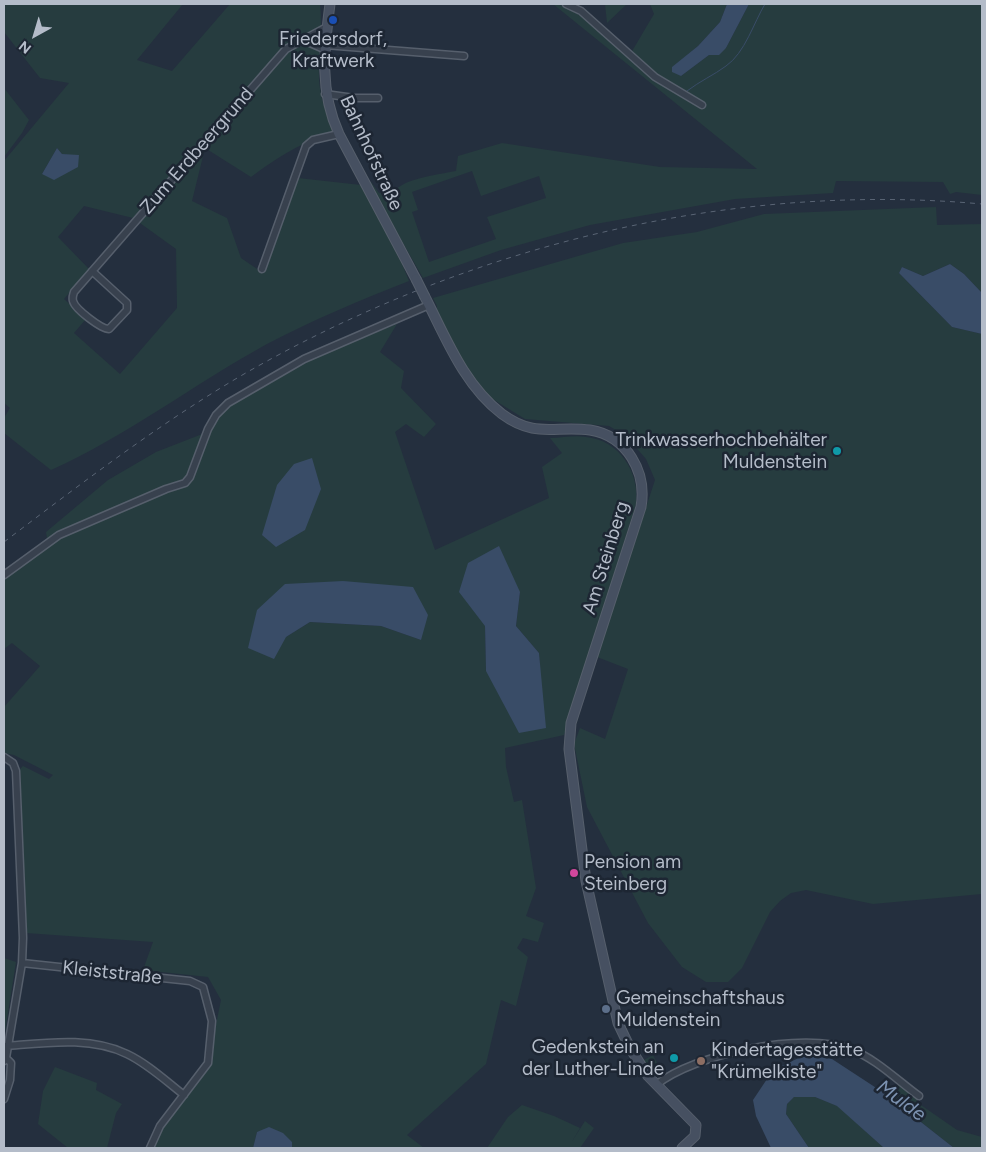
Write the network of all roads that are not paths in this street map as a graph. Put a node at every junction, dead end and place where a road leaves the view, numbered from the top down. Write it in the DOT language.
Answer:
graph roads {
  1 [pos="330,4"];
  2 [pos="566,4"];
  3 [pos="327,27"];
  4 [pos="307,38"];
  5 [pos="324,47"];
  6 [pos="464,56"];
  7 [pos="325,94"];
  8 [pos="378,98"];
  9 [pos="702,105"];
  10 [pos="339,134"];
  11 [pos="262,269"];
  12 [pos="92,271"];
  13 [pos="427,301"];
  14 [pos="4,575"];
  15 [pos="4,757"];
  16 [pos="22,964"];
  17 [pos="5,1046"];
  18 [pos="5,1059"];
  19 [pos="656,1086"];
  20 [pos="184,1095"];
  21 [pos="919,1096"];
  22 [pos="4,1099"];
  23 [pos="150,1148"];
  24 [pos="682,1148"];
  1 -- 3 [label="main road, Bahnhofstraße"];
  2 -- 9 [label="street"];
  3 -- 4 [label="street, Zum Erdbeergrund"];
  3 -- 5 [label="main road, Bahnhofstraße"];
  4 -- 5 [label="street"];
  4 -- 12 [label="street, Zum Erdbeergrund"];
  5 -- 6 [label="street"];
  5 -- 7 [label="main road, Bahnhofstraße"];
  7 -- 8 [label="street"];
  7 -- 10 [label="main road, Bahnhofstraße"];
  10 -- 11 [label="street"];
  10 -- 13 [label="main road, Bahnhofstraße, bridge"];
  12 -- 12 [label="street, Zum Erdbeergrund"];
  13 -- 14 [label="street"];
  13 -- 19 [label="main road, Am Steinberg"];
  15 -- 16 [label="street"];
  16 -- 17 [label="street"];
  16 -- 20 [label="street, Kleiststraße"];
  17 -- 18 [label="street"];
  17 -- 20 [label="street"];
  18 -- 22 [label="street"];
  19 -- 21 [label="street"];
  19 -- 24 [label="main road, Am Steinberg"];
  20 -- 23 [label="street"];
}
